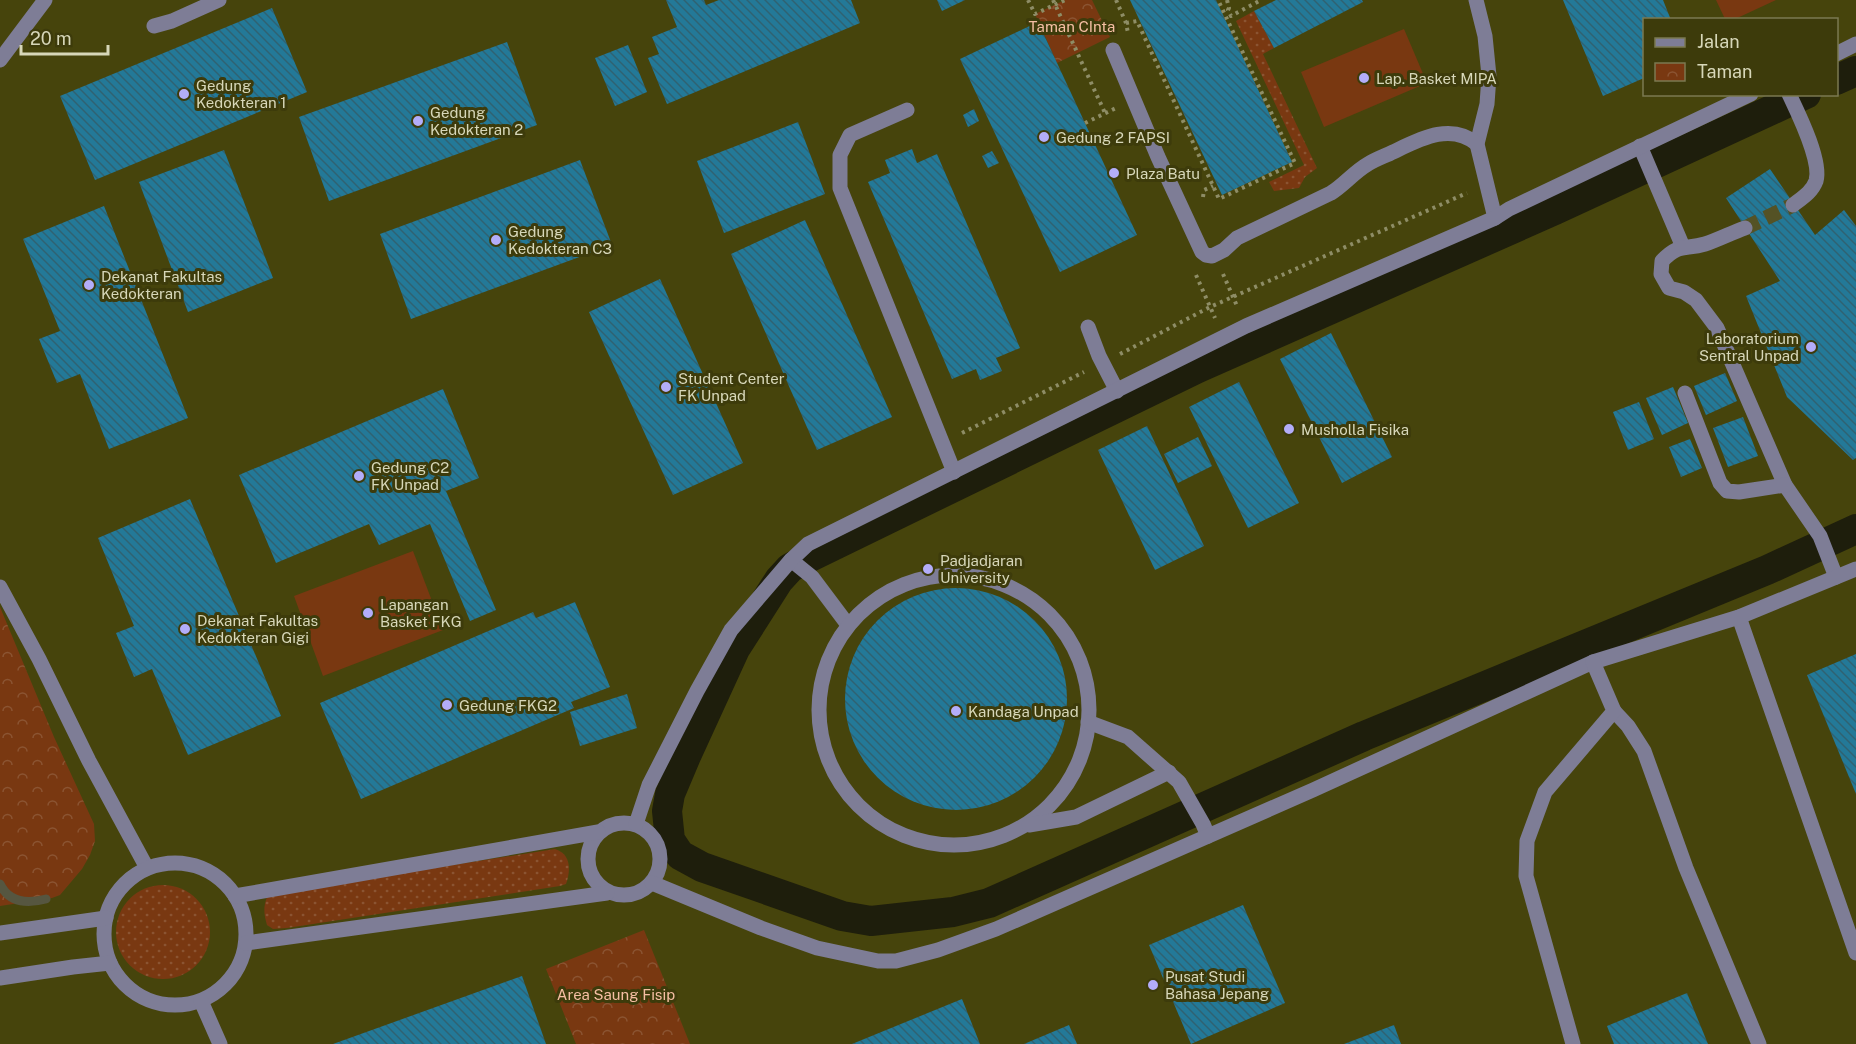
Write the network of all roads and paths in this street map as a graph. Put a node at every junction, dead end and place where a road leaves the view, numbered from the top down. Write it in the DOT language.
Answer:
graph roads {
  1 [pos="45,0"];
  2 [pos="219,0"];
  3 [pos="1028,0"];
  4 [pos="1065,0"];
  5 [pos="1218,0"];
  6 [pos="1227,0"];
  7 [pos="1261,0"];
  8 [pos="1476,0"];
  9 [pos="1054,2"];
  10 [pos="1126,23"];
  11 [pos="154,26"];
  12 [pos="1856,45"];
  13 [pos="1113,50"];
  14 [pos="1838,53"];
  15 [pos="0,60"];
  16 [pos="1747,96"];
  17 [pos="1790,96"];
  18 [pos="1119,107"];
  19 [pos="907,110"];
  20 [pos="1105,113"];
  21 [pos="1085,123"];
  22 [pos="1477,144"];
  23 [pos="1640,146"];
  24 [pos="1487,185"];
  25 [pos="1214,186"];
  26 [pos="1206,203"];
  27 [pos="1793,205"];
  28 [pos="1495,218"];
  29 [pos="1744,228"];
  30 [pos="1683,247"];
  31 [pos="1226,281"];
  32 [pos="1233,297"];
  33 [pos="1089,327"];
  34 [pos="1102,363"];
  35 [pos="1117,391"];
  36 [pos="1685,393"];
  37 [pos="943,443"];
  38 [pos="954,472"];
  39 [pos="1785,485"];
  40 [pos="791,560"];
  41 [pos="1856,569"];
  42 [pos="1836,577"];
  43 [pos="0,587"];
  44 [pos="1739,616"];
  45 [pos="848,625"];
  46 [pos="1593,662"];
  47 [pos="1614,711"];
  48 [pos="1088,722"];
  49 [pos="1174,777"];
  50 [pos="636,824"];
  51 [pos="1026,825"];
  52 [pos="1205,830"];
  53 [pos="598,832"];
  54 [pos="147,868"];
  55 [pos="652,883"];
  56 [pos="607,893"];
  57 [pos="235,896"];
  58 [pos="106,918"];
  59 [pos="0,933"];
  60 [pos="246,943"];
  61 [pos="1856,953"];
  62 [pos="110,963"];
  63 [pos="0,978"];
  64 [pos="201,1001"];
  65 [pos="220,1044"];
  66 [pos="1573,1044"];
  67 [pos="1759,1044"];
  1 -- 15 [label="lane"];
  2 -- 11 [label="lane"];
  3 -- 9 [label="path"];
  4 -- 9 [label="path"];
  5 -- 25 [label="path"];
  6 -- 7 [label="path"];
  8 -- 22 [label="lane"];
  9 -- 20 [label="path"];
  10 -- 25 [label="path"];
  12 -- 14 [label="lane"];
  13 -- 22 [label="lane"];
  16 -- 23 [label="lane"];
  17 -- 27 [label="lane"];
  18 -- 20 [label="path"];
  19 -- 37 [label="lane"];
  20 -- 21 [label="path"];
  22 -- 24 [label="lane"];
  23 -- 28 [label="lane"];
  23 -- 30 [label="lane"];
  24 -- 28 [label="lane"];
  24 -- 32 [label="path"];
  25 -- 26 [label="path"];
  28 -- 35 [label="lane"];
  29 -- 30 [label="lane"];
  30 -- 39 [label="lane"];
  31 -- 32 [label="path"];
  32 -- 34 [label="path"];
  33 -- 34 [label="lane"];
  34 -- 35 [label="lane"];
  34 -- 37 [label="path"];
  35 -- 38 [label="lane"];
  36 -- 39 [label="lane"];
  37 -- 38 [label="lane"];
  38 -- 40 [label="lane"];
  39 -- 42 [label="lane"];
  40 -- 45 [label="lane"];
  40 -- 50 [label="lane"];
  41 -- 42 [label="lane"];
  42 -- 44 [label="lane"];
  43 -- 54 [label="lane"];
  44 -- 46 [label="lane"];
  44 -- 61 [label="lane"];
  45 -- 48 [label="lane"];
  45 -- 51 [label="lane"];
  46 -- 47 [label="lane"];
  46 -- 52 [label="lane"];
  47 -- 66 [label="lane"];
  47 -- 67 [label="lane"];
  48 -- 49 [label="lane"];
  48 -- 51 [label="lane"];
  49 -- 51 [label="lane"];
  49 -- 52 [label="lane"];
  50 -- 53 [label="lane"];
  50 -- 55 [label="lane"];
  52 -- 55 [label="lane"];
  53 -- 56 [label="lane"];
  53 -- 57 [label="lane"];
  54 -- 57 [label="lane"];
  54 -- 58 [label="lane"];
  55 -- 56 [label="lane"];
  56 -- 60 [label="lane"];
  57 -- 60 [label="lane"];
  58 -- 59 [label="lane"];
  58 -- 62 [label="lane"];
  60 -- 64 [label="lane"];
  62 -- 63 [label="lane"];
  62 -- 64 [label="lane"];
  64 -- 65 [label="lane"];
}
